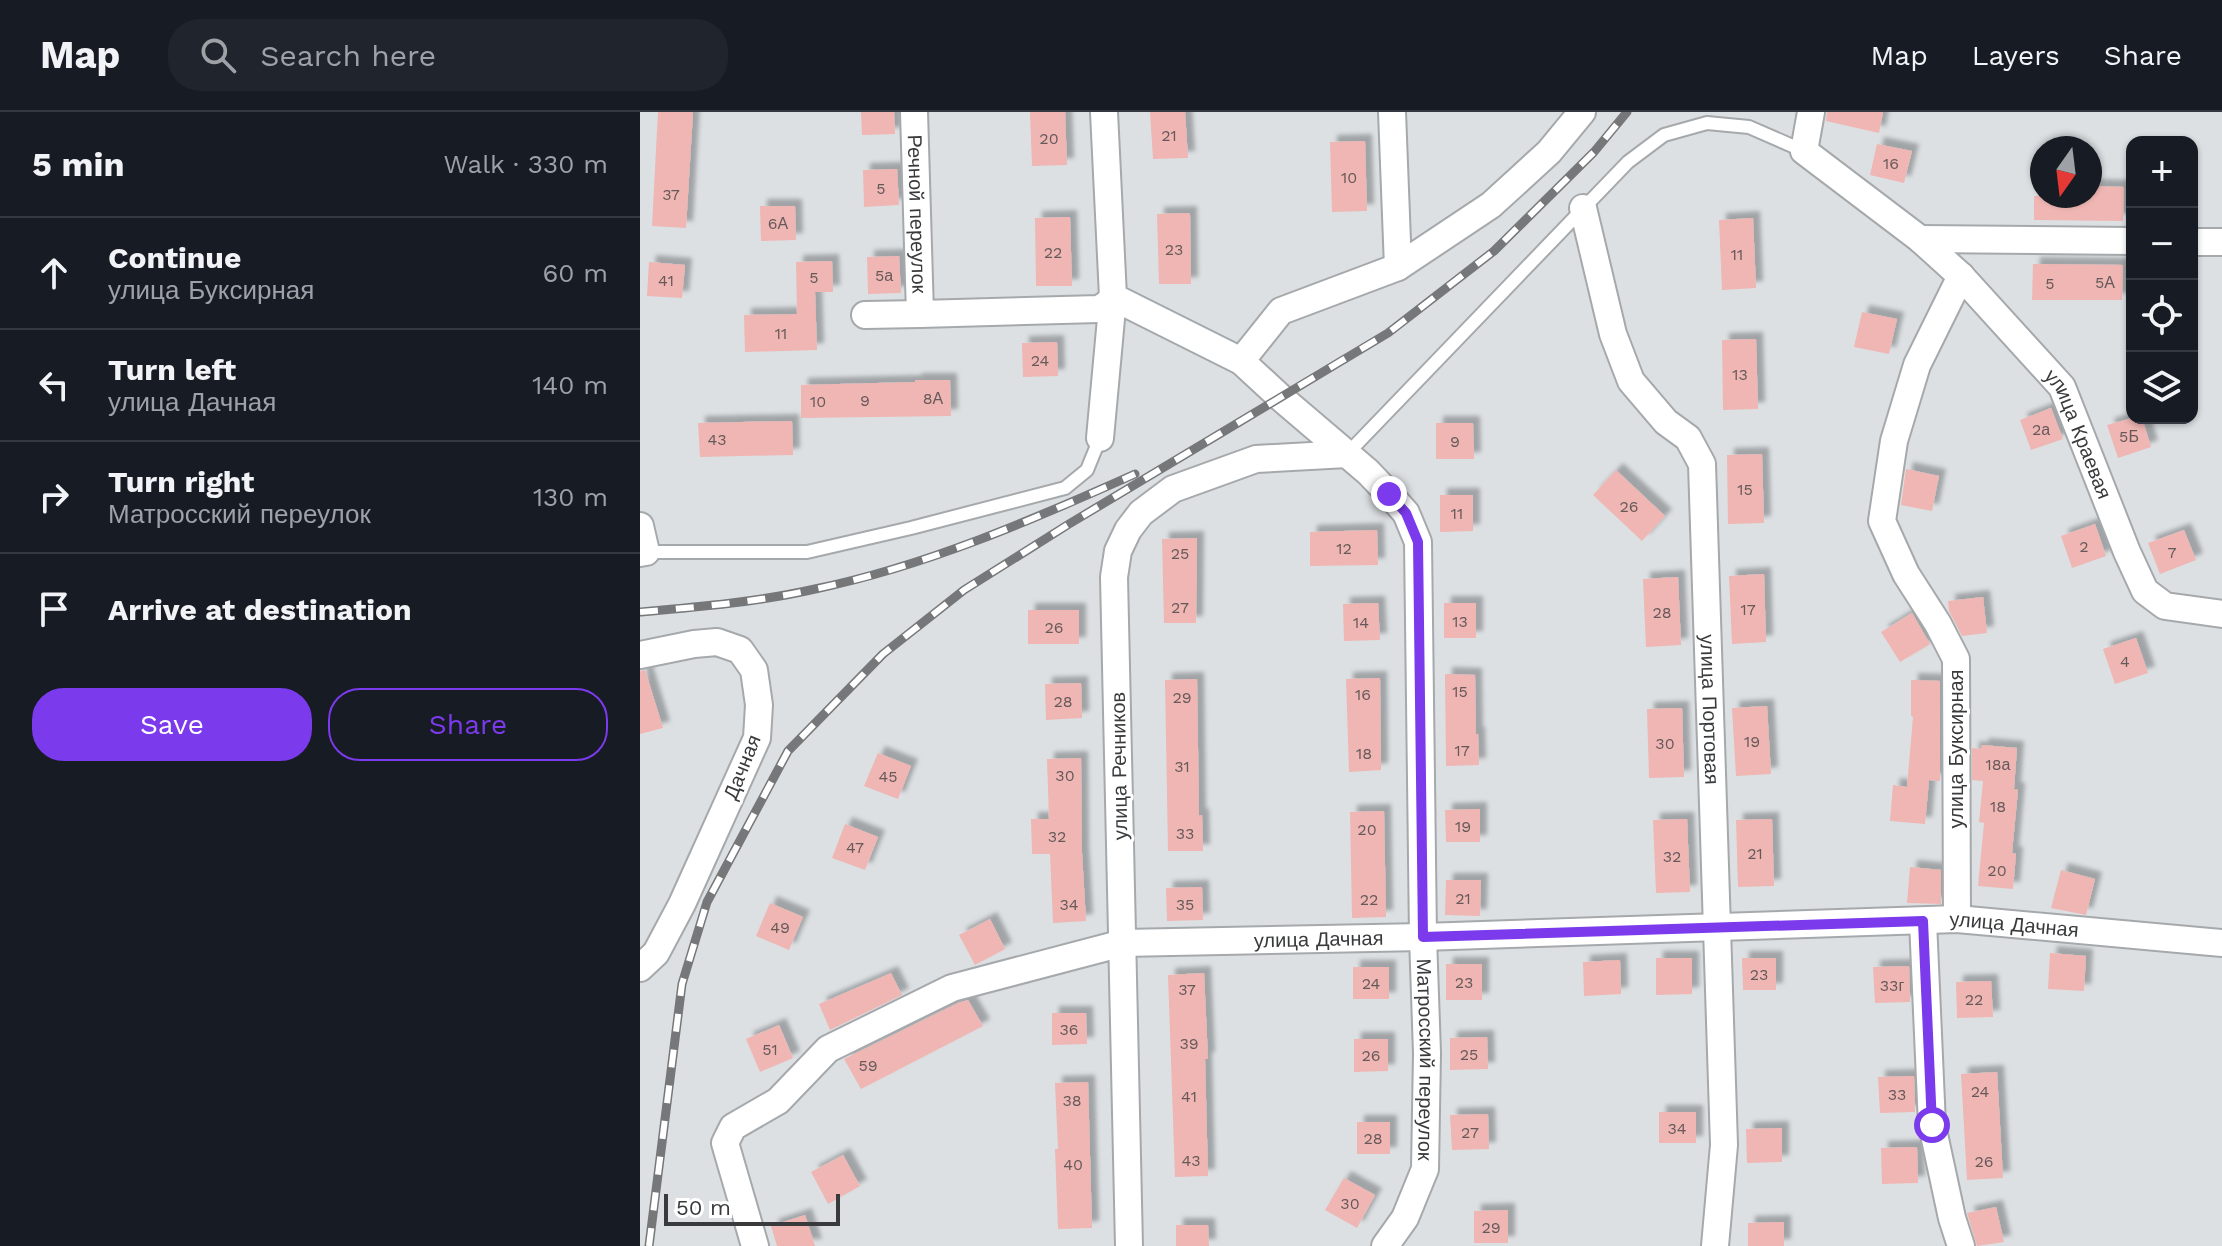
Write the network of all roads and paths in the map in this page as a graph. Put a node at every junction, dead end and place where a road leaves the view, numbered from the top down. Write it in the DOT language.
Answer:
graph roads {
  1 [pos="914,112"];
  2 [pos="1104,112"];
  3 [pos="1392,112"];
  4 [pos="1582,112"];
  5 [pos="1811,112"];
  6 [pos="1804,151"];
  7 [pos="1583,208"];
  8 [pos="1920,239"];
  9 [pos="2126,241"];
  10 [pos="2198,242"];
  11 [pos="2222,242"];
  12 [pos="1398,267"];
  13 [pos="1961,276"];
  14 [pos="1113,297"];
  15 [pos="920,314"];
  16 [pos="865,315"];
  17 [pos="1241,361"];
  18 [pos="1100,438"];
  19 [pos="1347,454"];
  20 [pos="640,526"];
  21 [pos="643,553"];
  22 [pos="2222,614"];
  23 [pos="640,655"];
  24 [pos="1957,919"];
  25 [pos="1923,921"];
  26 [pos="1716,928"];
  27 [pos="1423,937"];
  28 [pos="1123,943"];
  29 [pos="2222,943"];
  30 [pos="640,968"];
  31 [pos="755,1246"];
  32 [pos="1129,1246"];
  33 [pos="1385,1246"];
  34 [pos="1715,1246"];
  35 [pos="1961,1246"];
  1 -- 15 [label="street, Речной переулок"];
  2 -- 14 [label="street"];
  3 -- 12 [label="street"];
  4 -- 12 [label="street"];
  5 -- 6 [label="street"];
  6 -- 7 [label="lane"];
  6 -- 8 [label="street, улица Краевая"];
  7 -- 19 [label="lane"];
  7 -- 26 [label="street, улица Портовая"];
  8 -- 9 [label="street"];
  8 -- 13 [label="street, улица Краевая"];
  10 -- 11 [label="street"];
  12 -- 17 [label="street"];
  13 -- 22 [label="street, улица Краевая"];
  13 -- 24 [label="street, улица Буксирная"];
  14 -- 15 [label="street, Речной переулок"];
  14 -- 17 [label="street"];
  14 -- 18 [label="street"];
  15 -- 16 [label="street, Речной переулок"];
  17 -- 19 [label="street, Матросский переулок"];
  18 -- 21 [label="lane"];
  19 -- 27 [label="street, Матросский переулок"];
  19 -- 28 [label="street, улица Речников"];
  20 -- 21 [label="street"];
  23 -- 30 [label="street, Дачная"];
  24 -- 25 [label="street, улица Дачная"];
  24 -- 29 [label="street, улица Дачная"];
  25 -- 26 [label="street, улица Дачная"];
  25 -- 35 [label="street"];
  26 -- 27 [label="street, улица Дачная"];
  26 -- 34 [label="street, улица Портовая"];
  27 -- 28 [label="street, улица Дачная"];
  27 -- 33 [label="street, Матросский переулок"];
  28 -- 31 [label="street, улица Дачная"];
  28 -- 32 [label="street, улица Речников"];
}
